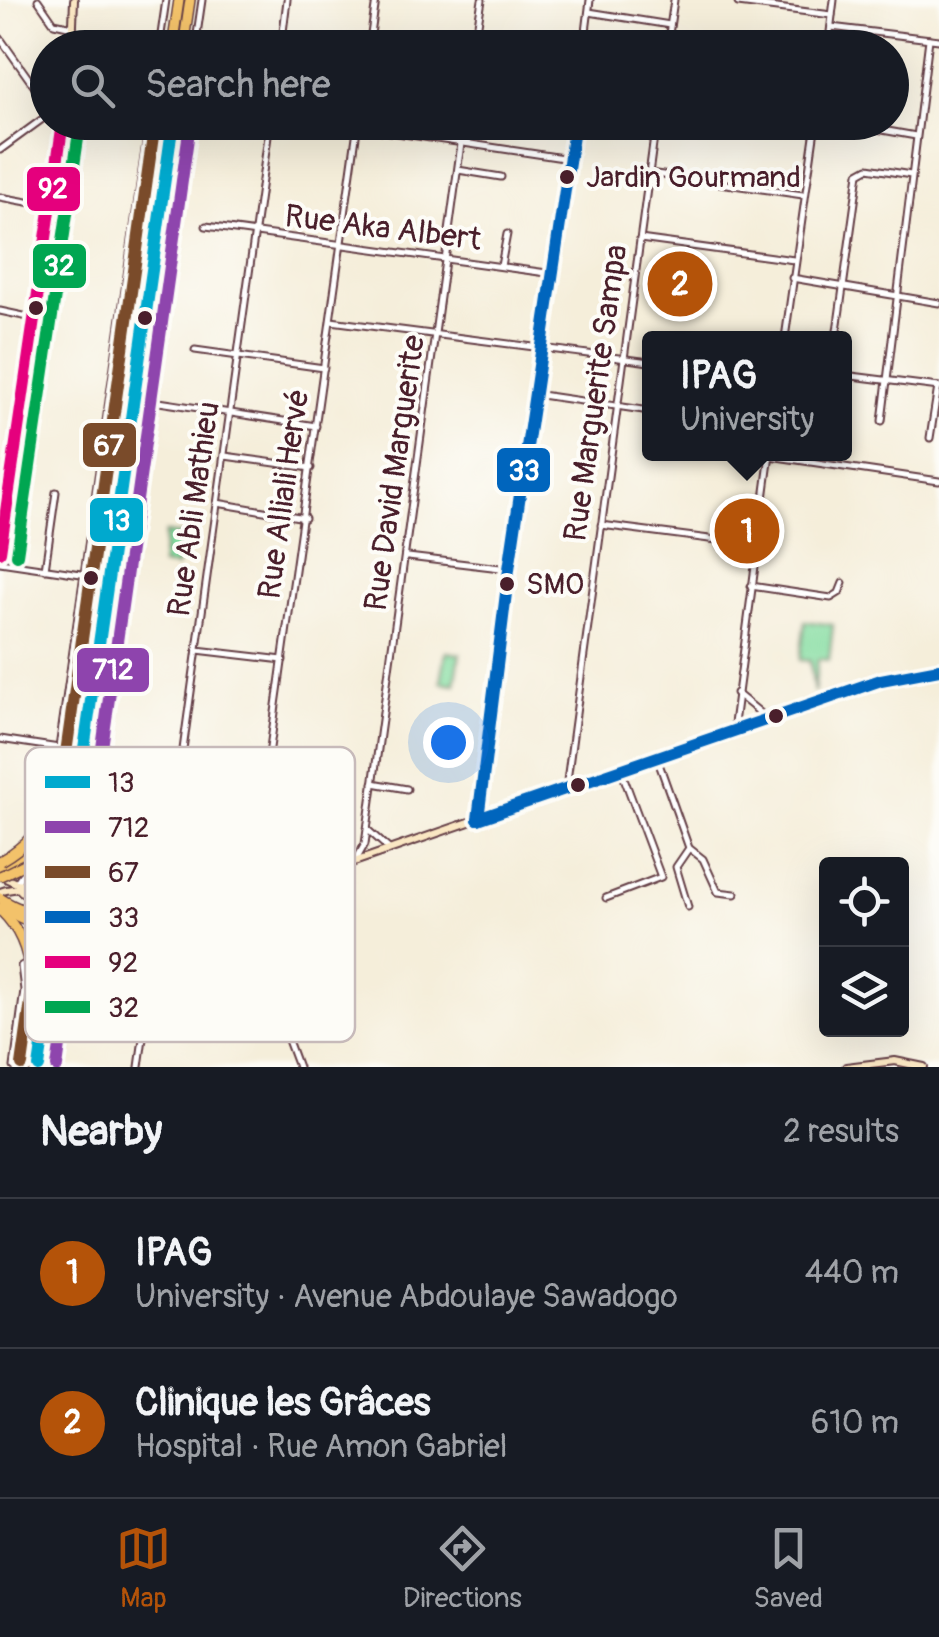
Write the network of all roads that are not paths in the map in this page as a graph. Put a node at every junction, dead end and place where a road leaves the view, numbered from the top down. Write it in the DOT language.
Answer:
graph roads {
  1 [pos="38,0"];
  2 [pos="74,0"];
  3 [pos="166,0"];
  4 [pos="179,0"];
  5 [pos="190,0"];
  6 [pos="202,0"];
  7 [pos="288,0"];
  8 [pos="376,0"];
  9 [pos="482,0"];
  10 [pos="590,0"];
  11 [pos="674,0"];
  12 [pos="834,0"];
  13 [pos="738,3"];
  14 [pos="589,12"];
  15 [pos="832,15"];
  16 [pos="670,25"];
  17 [pos="831,27"];
  18 [pos="74,28"];
  19 [pos="162,30"];
  20 [pos="175,30"];
  21 [pos="186,30"];
  22 [pos="198,30"];
  23 [pos="284,30"];
  24 [pos="372,30"];
  25 [pos="477,30"];
  26 [pos="586,30"];
  27 [pos="669,30"];
  28 [pos="831,30"];
  29 [pos="857,30"];
  30 [pos="909,36"];
  31 [pos="0,38"];
  32 [pos="928,38"];
  33 [pos="939,40"];
  34 [pos="30,80"];
  35 [pos="30,127"];
  36 [pos="909,135"];
  37 [pos="916,136"];
  38 [pos="60,140"];
  39 [pos="146,140"];
  40 [pos="159,140"];
  41 [pos="170,140"];
  42 [pos="182,140"];
  43 [pos="268,140"];
  44 [pos="355,140"];
  45 [pos="444,140"];
  46 [pos="462,140"];
  47 [pos="573,140"];
  48 [pos="654,140"];
  49 [pos="813,140"];
  50 [pos="462,143"];
  51 [pos="1,146"];
  52 [pos="570,159"];
  53 [pos="458,170"];
  54 [pos="649,173"];
  55 [pos="911,174"];
  56 [pos="502,177"];
  57 [pos="803,194"];
  58 [pos="0,197"];
  59 [pos="49,206"];
  60 [pos="206,226"];
  61 [pos="255,234"];
  62 [pos="507,234"];
  63 [pos="640,239"];
  64 [pos="342,246"];
  65 [pos="446,258"];
  66 [pos="794,260"];
  67 [pos="501,266"];
  68 [pos="554,274"];
  69 [pos="792,278"];
  70 [pos="842,289"];
  71 [pos="897,297"];
  72 [pos="939,303"];
  73 [pos="0,311"];
  74 [pos="34,318"];
  75 [pos="331,321"];
  76 [pos="786,331"];
  77 [pos="837,331"];
  78 [pos="437,334"];
  79 [pos="541,348"];
  80 [pos="195,350"];
  81 [pos="238,356"];
  82 [pos="624,360"];
  83 [pos="642,361"];
  84 [pos="324,368"];
  85 [pos="852,376"];
  86 [pos="885,380"];
  87 [pos="939,387"];
  88 [pos="534,394"];
  89 [pos="146,400"];
  90 [pos="617,406"];
  91 [pos="642,410"];
  92 [pos="230,413"];
  93 [pos="882,421"];
  94 [pos="316,426"];
  95 [pos="930,438"];
  96 [pos="224,456"];
  97 [pos="769,461"];
  98 [pos="809,461"];
  99 [pos="312,468"];
  100 [pos="939,481"];
  101 [pos="56,492"];
  102 [pos="217,503"];
  103 [pos="305,518"];
  104 [pos="2,524"];
  105 [pos="601,525"];
  106 [pos="756,545"];
  107 [pos="0,552"];
  108 [pos="406,556"];
  109 [pos="0,562"];
  110 [pos="45,569"];
  111 [pos="509,570"];
  112 [pos="84,574"];
  113 [pos="102,577"];
  114 [pos="843,582"];
  115 [pos="751,586"];
  116 [pos="93,602"];
  117 [pos="99,640"];
  118 [pos="197,650"];
  119 [pos="283,660"];
  120 [pos="939,670"];
  121 [pos="736,693"];
  122 [pos="768,719"];
  123 [pos="733,731"];
  124 [pos="0,739"];
  125 [pos="52,747"];
  126 [pos="59,747"];
  127 [pos="65,747"];
  128 [pos="73,747"];
  129 [pos="81,747"];
  130 [pos="91,747"];
  131 [pos="97,747"];
  132 [pos="183,747"];
  133 [pos="270,747"];
  134 [pos="656,758"];
  135 [pos="622,770"];
  136 [pos="373,783"];
  137 [pos="566,788"];
  138 [pos="407,789"];
  139 [pos="478,819"];
  140 [pos="366,829"];
  141 [pos="25,844"];
  142 [pos="689,848"];
  143 [pos="392,850"];
  144 [pos="25,855"];
  145 [pos="0,860"];
  146 [pos="355,862"];
  147 [pos="25,866"];
  148 [pos="25,870"];
  149 [pos="0,874"];
  150 [pos="16,885"];
  151 [pos="25,886"];
  152 [pos="25,892"];
  153 [pos="736,894"];
  154 [pos="606,898"];
  155 [pos="0,901"];
  156 [pos="688,907"];
  157 [pos="25,912"];
  158 [pos="25,920"];
  159 [pos="25,953"];
  160 [pos="25,964"];
  161 [pos="25,1029"];
  162 [pos="25,1042"];
  163 [pos="42,1042"];
  164 [pos="45,1042"];
  165 [pos="55,1042"];
  166 [pos="142,1042"];
  167 [pos="289,1042"];
  168 [pos="22,1067"];
  169 [pos="39,1067"];
  170 [pos="51,1067"];
  171 [pos="139,1067"];
  172 [pos="298,1067"];
  173 [pos="846,1067"];
  174 [pos="924,1067"];
  1 -- 18 [label="street"];
  2 -- 18 [label="main road"];
  3 -- 19 [label="street"];
  4 -- 20 [label="highway"];
  5 -- 21 [label="highway"];
  6 -- 22 [label="street"];
  7 -- 23 [label="street"];
  8 -- 24 [label="street"];
  9 -- 25 [label="street"];
  10 -- 14 [label="street"];
  11 -- 16 [label="street"];
  12 -- 15 [label="street"];
  13 -- 15 [label="street"];
  14 -- 16 [label="street"];
  14 -- 26 [label="street"];
  15 -- 17 [label="street"];
  16 -- 27 [label="street"];
  17 -- 28 [label="street"];
  17 -- 29 [label="street"];
  30 -- 32 [label="street"];
  31 -- 34 [label="street"];
  32 -- 33 [label="street"];
  32 -- 37 [label="street"];
  35 -- 51 [label="street"];
  36 -- 37 [label="street"];
  37 -- 55 [label="street"];
  38 -- 59 [label="main road"];
  39 -- 112 [label="street"];
  40 -- 113 [label="highway"];
  41 -- 113 [label="highway"];
  42 -- 89 [label="street"];
  43 -- 61 [label="street, Rue Abli Mathieu"];
  44 -- 64 [label="street, Rue Alliali Hervé"];
  45 -- 50 [label="street"];
  46 -- 50 [label="street, Rue David Marguerite"];
  47 -- 52 [label="street"];
  48 -- 54 [label="street, Rue Marguerite Sampa"];
  49 -- 57 [label="street"];
  50 -- 52 [label="street"];
  50 -- 53 [label="street, Rue David Marguerite"];
  52 -- 68 [label="street"];
  53 -- 56 [label="street"];
  53 -- 65 [label="street, Rue David Marguerite"];
  54 -- 57 [label="street"];
  54 -- 63 [label="street, Rue Marguerite Sampa"];
  55 -- 70 [label="street"];
  55 -- 71 [label="street"];
  57 -- 66 [label="street"];
  58 -- 59 [label="street"];
  59 -- 74 [label="main road"];
  60 -- 61 [label="street, Rue Aka Albert"];
  61 -- 64 [label="street, Rue Aka Albert"];
  61 -- 81 [label="street, Rue Abli Mathieu"];
  62 -- 67 [label="street"];
  63 -- 66 [label="street"];
  63 -- 82 [label="street, Rue Marguerite Sampa"];
  64 -- 65 [label="street, Rue Aka Albert"];
  64 -- 75 [label="street, Rue Alliali Hervé"];
  65 -- 67 [label="street, Rue Aka Albert"];
  65 -- 78 [label="street, Rue David Marguerite"];
  66 -- 69 [label="street"];
  67 -- 68 [label="street, Rue Aka Albert"];
  68 -- 79 [label="street"];
  69 -- 70 [label="street"];
  69 -- 76 [label="street"];
  70 -- 71 [label="street"];
  70 -- 77 [label="street"];
  71 -- 72 [label="street"];
  71 -- 86 [label="street"];
  73 -- 74 [label="street"];
  74 -- 104 [label="main road"];
  75 -- 78 [label="street"];
  75 -- 84 [label="street, Rue Alliali Hervé"];
  78 -- 79 [label="street"];
  78 -- 108 [label="street, Rue David Marguerite"];
  79 -- 82 [label="street"];
  79 -- 88 [label="street"];
  80 -- 81 [label="street"];
  81 -- 84 [label="street"];
  81 -- 92 [label="street, Rue Abli Mathieu"];
  82 -- 83 [label="street"];
  82 -- 90 [label="street, Rue Marguerite Sampa"];
  84 -- 94 [label="street, Rue Alliali Hervé"];
  85 -- 86 [label="street"];
  86 -- 87 [label="street"];
  86 -- 93 [label="street"];
  87 -- 95 [label="street"];
  88 -- 90 [label="street"];
  88 -- 111 [label="street"];
  89 -- 92 [label="street"];
  89 -- 131 [label="street"];
  90 -- 91 [label="street"];
  90 -- 105 [label="street, Rue Marguerite Sampa"];
  92 -- 94 [label="street"];
  92 -- 96 [label="street, Rue Abli Mathieu"];
  94 -- 99 [label="street, Rue Alliali Hervé"];
  96 -- 99 [label="street"];
  96 -- 102 [label="street, Rue Abli Mathieu"];
  97 -- 106 [label="street"];
  98 -- 100 [label="street"];
  99 -- 103 [label="street, Rue Alliali Hervé"];
  101 -- 110 [label="street"];
  102 -- 103 [label="street"];
  102 -- 118 [label="street, Rue Abli Mathieu"];
  103 -- 119 [label="street, Rue Alliali Hervé"];
  104 -- 107 [label="main road"];
  105 -- 106 [label="street"];
  105 -- 137 [label="street, Rue Marguerite Sampa"];
  106 -- 115 [label="street"];
  108 -- 111 [label="street"];
  108 -- 136 [label="street, Rue David Marguerite"];
  109 -- 110 [label="street"];
  110 -- 112 [label="street"];
  111 -- 139 [label="street"];
  112 -- 113 [label="street"];
  112 -- 126 [label="street"];
  113 -- 116 [label="highway"];
  113 -- 117 [label="highway"];
  114 -- 115 [label="street"];
  115 -- 121 [label="street"];
  116 -- 127 [label="highway, bridge"];
  116 -- 128 [label="highway"];
  117 -- 129 [label="highway"];
  117 -- 130 [label="highway, bridge"];
  118 -- 119 [label="street"];
  118 -- 132 [label="street, Rue Abli Mathieu"];
  119 -- 133 [label="street, Rue Alliali Hervé"];
  120 -- 122 [label="main road"];
  121 -- 122 [label="street"];
  121 -- 123 [label="street"];
  122 -- 123 [label="main road"];
  123 -- 134 [label="main road"];
  124 -- 125 [label="street"];
  134 -- 135 [label="main road"];
  134 -- 142 [label="street"];
  135 -- 137 [label="main road"];
  135 -- 154 [label="street"];
  136 -- 138 [label="street"];
  136 -- 140 [label="street, Rue David Marguerite"];
  137 -- 139 [label="main road"];
  139 -- 143 [label="main road"];
  140 -- 143 [label="street"];
  140 -- 146 [label="street, Rue David Marguerite"];
  141 -- 145 [label="highway, bridge"];
  142 -- 153 [label="street"];
  142 -- 156 [label="street"];
  143 -- 146 [label="main road"];
  144 -- 149 [label="highway, bridge"];
  147 -- 149 [label="highway, bridge"];
  148 -- 150 [label="street"];
  149 -- 150 [label="main road"];
  150 -- 151 [label="main road"];
  150 -- 152 [label="main road"];
  150 -- 155 [label="main road"];
  155 -- 157 [label="highway, bridge"];
  155 -- 158 [label="highway, bridge"];
  155 -- 159 [label="highway, bridge"];
  160 -- 168 [label="street"];
  161 -- 168 [label="highway, bridge"];
  162 -- 168 [label="highway"];
  163 -- 169 [label="highway"];
  164 -- 169 [label="highway, bridge"];
  165 -- 170 [label="street"];
  166 -- 171 [label="street, Rue Abli Mathieu"];
  167 -- 172 [label="street"];
  173 -- 174 [label="main road"];
}
